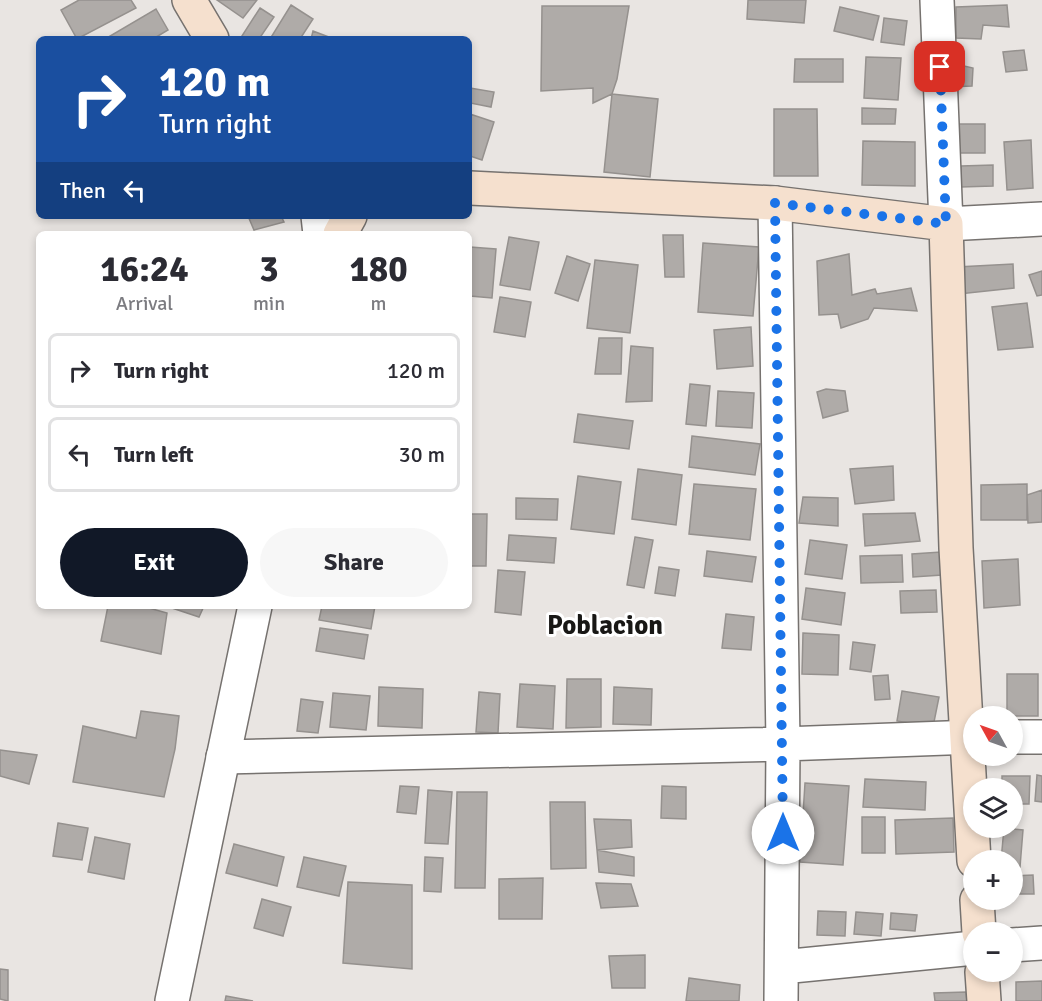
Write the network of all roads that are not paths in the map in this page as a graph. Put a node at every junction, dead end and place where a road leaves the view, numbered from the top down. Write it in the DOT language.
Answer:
graph roads {
  1 [pos="189,0"];
  2 [pos="937,0"];
  3 [pos="210,36"];
  4 [pos="472,188"];
  5 [pos="775,203"];
  6 [pos="1042,219"];
  7 [pos="946,224"];
  8 [pos="254,609"];
  9 [pos="968,706"];
  10 [pos="1042,736"];
  11 [pos="963,737"];
  12 [pos="1023,737"];
  13 [pos="783,744"];
  14 [pos="223,757"];
  15 [pos="970,766"];
  16 [pos="974,850"];
  17 [pos="1042,943"];
  18 [pos="1023,944"];
  19 [pos="963,949"];
  20 [pos="782,967"];
  21 [pos="983,982"];
  22 [pos="172,1001"];
  23 [pos="781,1001"];
  24 [pos="984,1001"];
  1 -- 3 [label="main road"];
  2 -- 7 [label="street"];
  4 -- 5 [label="main road"];
  5 -- 7 [label="main road"];
  5 -- 13 [label="street"];
  6 -- 7 [label="street"];
  7 -- 9 [label="main road"];
  8 -- 14 [label="street"];
  10 -- 12 [label="street"];
  11 -- 13 [label="street"];
  13 -- 14 [label="street"];
  13 -- 20 [label="street"];
  14 -- 22 [label="street"];
  15 -- 16 [label="main road"];
  17 -- 18 [label="street"];
  19 -- 20 [label="street"];
  20 -- 23 [label="street"];
  21 -- 24 [label="main road"];
}
